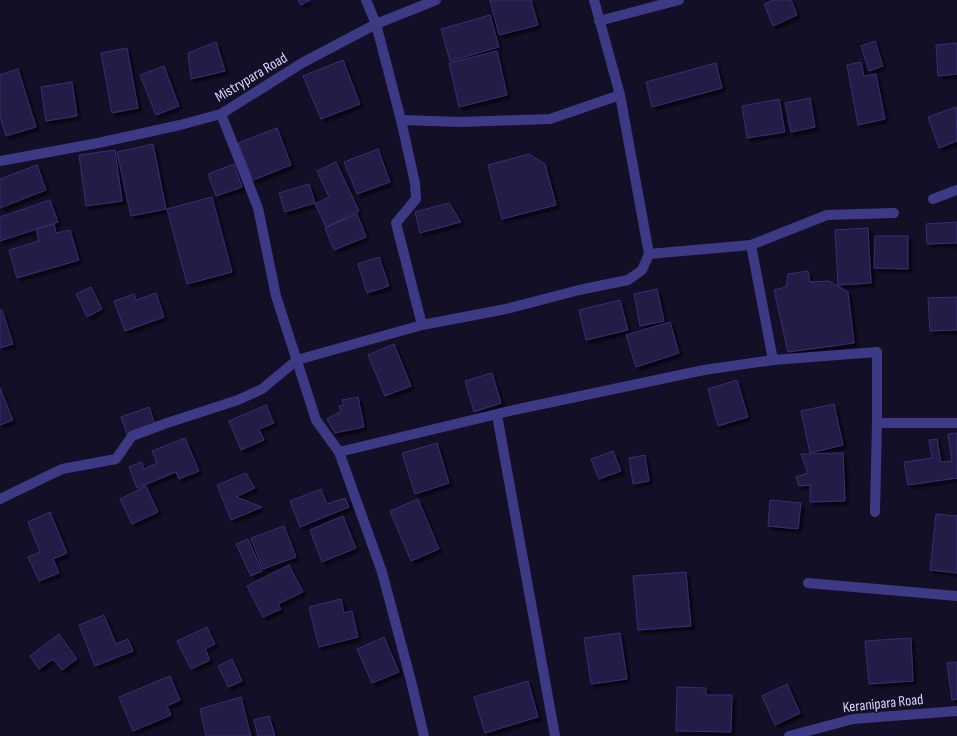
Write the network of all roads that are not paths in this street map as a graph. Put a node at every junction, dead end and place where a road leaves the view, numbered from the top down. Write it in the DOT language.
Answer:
graph roads {
  1 [pos="366,0"];
  2 [pos="436,0"];
  3 [pos="594,0"];
  4 [pos="679,0"];
  5 [pos="412,5"];
  6 [pos="599,21"];
  7 [pos="376,24"];
  8 [pos="620,95"];
  9 [pos="221,114"];
  10 [pos="401,120"];
  11 [pos="0,162"];
  12 [pos="957,190"];
  13 [pos="933,199"];
  14 [pos="894,214"];
  15 [pos="751,245"];
  16 [pos="649,254"];
  17 [pos="422,325"];
  18 [pos="297,360"];
  19 [pos="773,360"];
  20 [pos="497,415"];
  21 [pos="877,423"];
  22 [pos="957,423"];
  23 [pos="339,452"];
  24 [pos="0,499"];
  25 [pos="876,512"];
  26 [pos="808,583"];
  27 [pos="957,596"];
  28 [pos="957,711"];
  29 [pos="424,736"];
  30 [pos="555,736"];
  31 [pos="789,736"];
  1 -- 7 [label="street"];
  2 -- 5 [label="street, Mistrypara Road"];
  3 -- 6 [label="street"];
  4 -- 6 [label="street"];
  5 -- 7 [label="street, Mistrypara Road"];
  6 -- 8 [label="street"];
  7 -- 9 [label="street, Mistrypara Road"];
  7 -- 10 [label="street"];
  8 -- 10 [label="street"];
  8 -- 16 [label="street"];
  9 -- 11 [label="street, Mistrypara Road"];
  9 -- 18 [label="street"];
  10 -- 17 [label="street"];
  12 -- 13 [label="street"];
  14 -- 15 [label="street"];
  15 -- 16 [label="street"];
  15 -- 19 [label="street"];
  16 -- 17 [label="street"];
  17 -- 18 [label="street"];
  18 -- 23 [label="street"];
  18 -- 24 [label="street"];
  19 -- 20 [label="street"];
  19 -- 21 [label="street"];
  20 -- 23 [label="street"];
  20 -- 30 [label="street"];
  21 -- 22 [label="street"];
  21 -- 25 [label="street"];
  23 -- 29 [label="street"];
  26 -- 27 [label="street"];
  28 -- 31 [label="street, Keranipara Road"];
}
